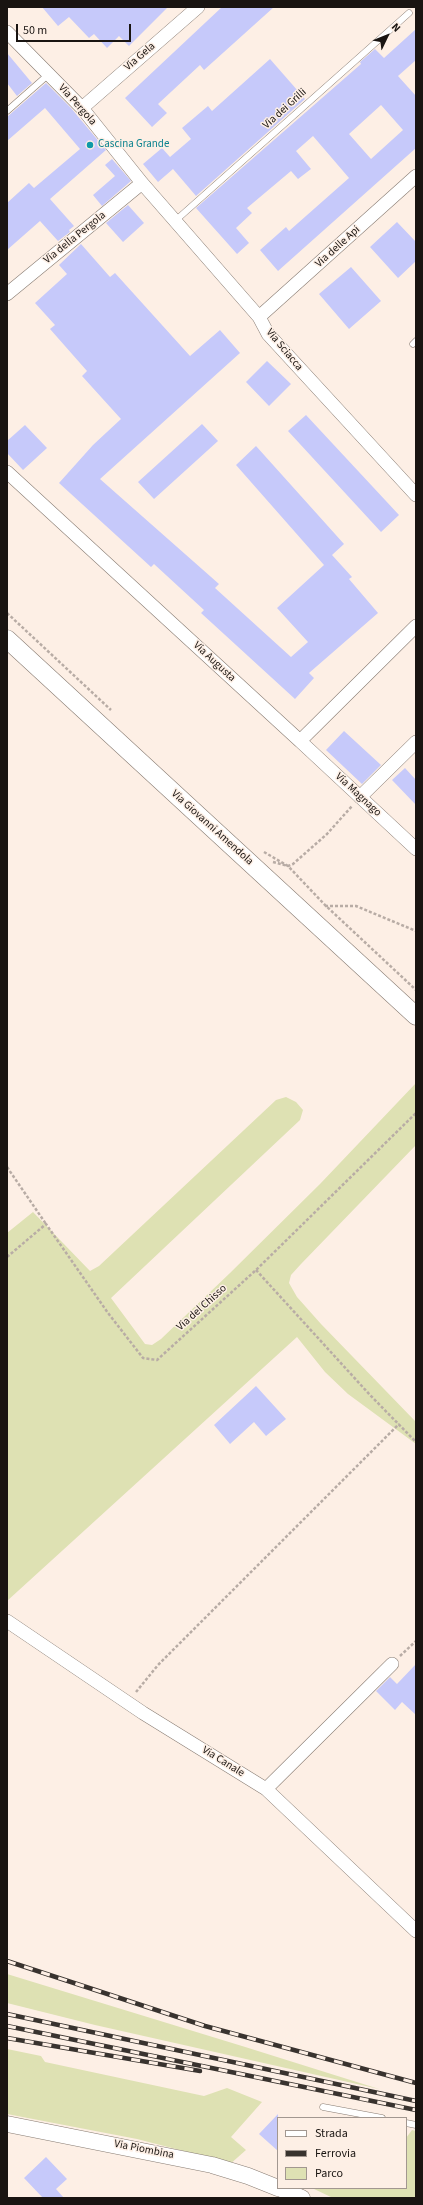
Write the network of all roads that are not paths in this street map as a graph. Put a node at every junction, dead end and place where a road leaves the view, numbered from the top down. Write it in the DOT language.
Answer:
graph roads {
  1 [pos="198,7"];
  2 [pos="409,13"];
  3 [pos="8,34"];
  4 [pos="49,74"];
  5 [pos="82,108"];
  6 [pos="7,111"];
  7 [pos="416,176"];
  8 [pos="142,183"];
  9 [pos="175,221"];
  10 [pos="7,294"];
  11 [pos="259,317"];
  12 [pos="7,472"];
  13 [pos="416,495"];
  14 [pos="416,626"];
  15 [pos="7,639"];
  16 [pos="300,741"];
  17 [pos="416,742"];
  18 [pos="360,797"];
  19 [pos="416,849"];
  20 [pos="416,1016"];
  21 [pos="7,1621"];
  22 [pos="392,1664"];
  23 [pos="266,1789"];
  24 [pos="416,1931"];
  25 [pos="323,2106"];
  26 [pos="377,2117"];
  27 [pos="7,2124"];
  28 [pos="277,2188"];
  29 [pos="280,2189"];
  30 [pos="302,2198"];
  1 -- 5 [label="street, Via Gela"];
  2 -- 9 [label="lane, Via dei Grilli"];
  3 -- 4 [label="street, Via Pergola"];
  4 -- 5 [label="street, Via Pergola"];
  4 -- 6 [label="lane"];
  5 -- 8 [label="street, Via Pergola"];
  7 -- 11 [label="street, Via delle Api"];
  8 -- 9 [label="street, Via Sciacca"];
  8 -- 10 [label="street, Via della Pergola"];
  9 -- 11 [label="street, Via Sciacca"];
  11 -- 13 [label="street, Via Sciacca"];
  12 -- 16 [label="street, Via Augusta"];
  14 -- 16 [label="street"];
  15 -- 20 [label="main road, Via Giovanni Amendola"];
  16 -- 18 [label="street, Via Magnago"];
  17 -- 18 [label="street"];
  18 -- 19 [label="street, Via Magnago"];
  21 -- 23 [label="street, Via Canale"];
  22 -- 23 [label="street"];
  23 -- 24 [label="street, Via Canale"];
  25 -- 26 [label="lane"];
  27 -- 28 [label="street, Via Piombina"];
  29 -- 30 [label="street, Via Piombina"];
}
